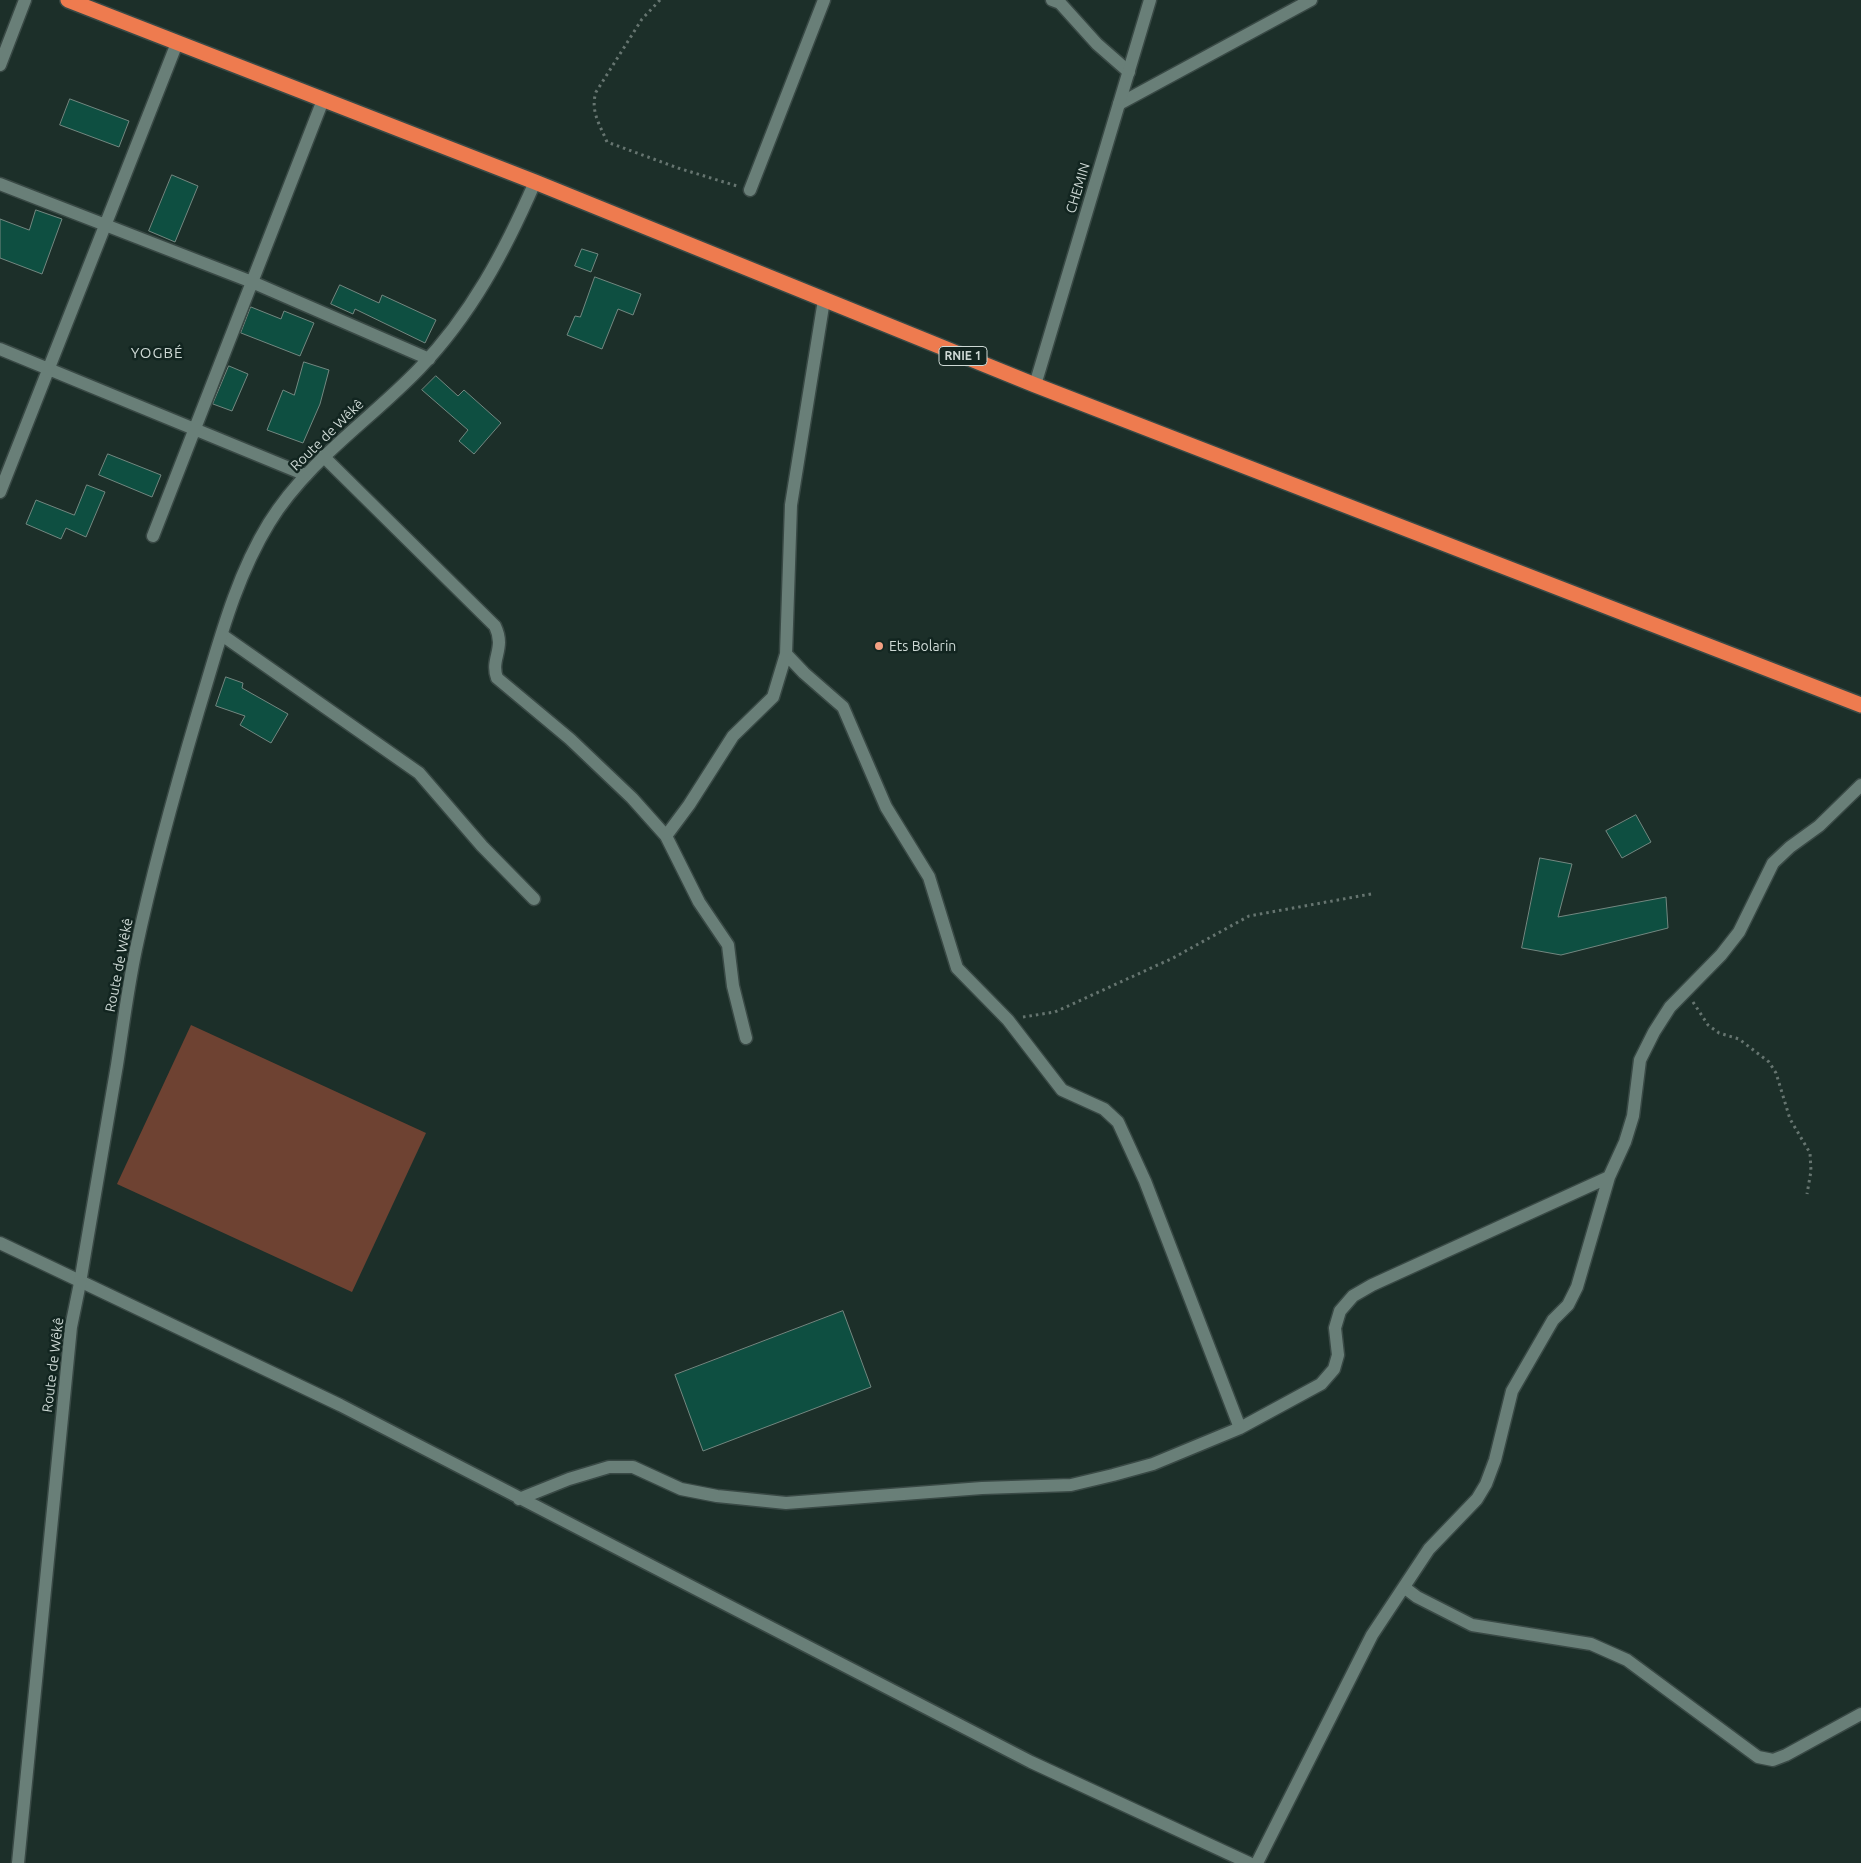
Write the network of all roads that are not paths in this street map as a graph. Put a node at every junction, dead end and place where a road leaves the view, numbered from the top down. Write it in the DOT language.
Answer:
graph roads {
  1 [pos="26,0"];
  2 [pos="68,0"];
  3 [pos="824,0"];
  4 [pos="1052,0"];
  5 [pos="1150,0"];
  6 [pos="1311,0"];
  7 [pos="177,43"];
  8 [pos="0,65"];
  9 [pos="1128,72"];
  10 [pos="323,100"];
  11 [pos="1119,104"];
  12 [pos="535,182"];
  13 [pos="0,184"];
  14 [pos="750,190"];
  15 [pos="105,225"];
  16 [pos="252,282"];
  17 [pos="824,300"];
  18 [pos="0,348"];
  19 [pos="429,359"];
  20 [pos="49,368"];
  21 [pos="1036,385"];
  22 [pos="195,429"];
  23 [pos="323,456"];
  24 [pos="306,475"];
  25 [pos="0,492"];
  26 [pos="153,536"];
  27 [pos="222,635"];
  28 [pos="786,654"];
  29 [pos="1861,705"];
  30 [pos="1861,785"];
  31 [pos="666,836"];
  32 [pos="534,899"];
  33 [pos="746,1038"];
  34 [pos="1609,1177"];
  35 [pos="0,1243"];
  36 [pos="80,1283"];
  37 [pos="1240,1428"];
  38 [pos="519,1499"];
  39 [pos="1405,1588"];
  40 [pos="1861,1714"];
  41 [pos="18,1863"];
  42 [pos="1249,1863"];
  43 [pos="1258,1863"];
  1 -- 8 [label="street"];
  2 -- 7 [label="highway, RNIE 1"];
  3 -- 14 [label="street"];
  4 -- 9 [label="street"];
  5 -- 9 [label="street, CHEMIN"];
  6 -- 11 [label="street"];
  7 -- 10 [label="highway, RNIE 1"];
  7 -- 15 [label="street"];
  9 -- 11 [label="street, CHEMIN"];
  10 -- 12 [label="highway, RNIE 1"];
  10 -- 16 [label="street"];
  11 -- 21 [label="street, CHEMIN"];
  12 -- 17 [label="highway, RNIE 1"];
  12 -- 19 [label="street, Route de Wêkê"];
  13 -- 15 [label="street"];
  15 -- 16 [label="street"];
  15 -- 20 [label="street"];
  16 -- 19 [label="street"];
  16 -- 22 [label="street"];
  17 -- 21 [label="highway, RNIE 1"];
  17 -- 28 [label="street"];
  18 -- 20 [label="street"];
  19 -- 23 [label="street, Route de Wêkê"];
  20 -- 22 [label="street"];
  20 -- 25 [label="street"];
  21 -- 29 [label="highway, RNIE 1"];
  22 -- 24 [label="street"];
  22 -- 26 [label="street"];
  23 -- 24 [label="street, Route de Wêkê"];
  23 -- 31 [label="street"];
  24 -- 27 [label="street, Route de Wêkê"];
  27 -- 32 [label="street"];
  27 -- 36 [label="street, Route de Wêkê"];
  28 -- 31 [label="street"];
  28 -- 37 [label="street"];
  30 -- 34 [label="street"];
  31 -- 33 [label="street"];
  34 -- 37 [label="street"];
  34 -- 39 [label="street"];
  35 -- 36 [label="street"];
  36 -- 38 [label="street"];
  36 -- 41 [label="street, Route de Wêkê"];
  37 -- 38 [label="street"];
  38 -- 42 [label="street"];
  39 -- 40 [label="street"];
  39 -- 43 [label="street"];
}
